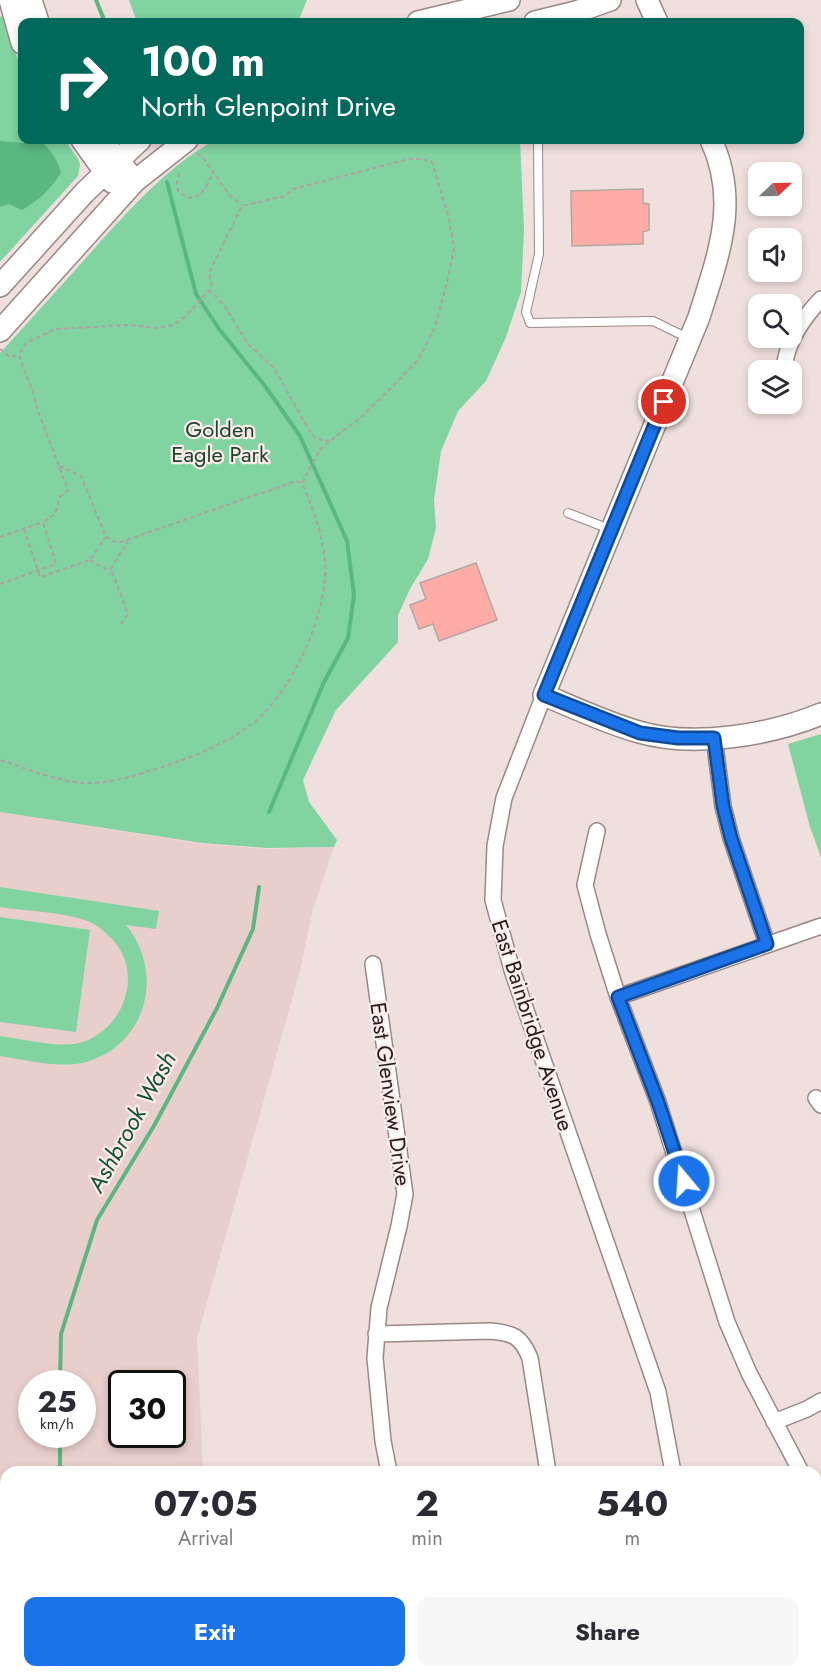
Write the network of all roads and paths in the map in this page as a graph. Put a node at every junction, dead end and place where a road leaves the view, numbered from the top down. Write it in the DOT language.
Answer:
graph roads {
  1 [pos="10,0"];
  2 [pos="31,0"];
  3 [pos="508,0"];
  4 [pos="609,0"];
  5 [pos="647,0"];
  6 [pos="37,18"];
  7 [pos="434,18"];
  8 [pos="551,18"];
  9 [pos="655,18"];
  10 [pos="18,29"];
  11 [pos="86,144"];
  12 [pos="103,144"];
  13 [pos="136,144"];
  14 [pos="538,144"];
  15 [pos="712,144"];
  16 [pos="189,147"];
  17 [pos="111,166"];
  18 [pos="213,172"];
  19 [pos="179,173"];
  20 [pos="128,188"];
  21 [pos="242,206"];
  22 [pos="0,286"];
  23 [pos="208,291"];
  24 [pos="821,299"];
  25 [pos="0,331"];
  26 [pos="690,339"];
  27 [pos="0,349"];
  28 [pos="19,354"];
  29 [pos="787,360"];
  30 [pos="330,441"];
  31 [pos="59,466"];
  32 [pos="302,483"];
  33 [pos="568,513"];
  34 [pos="43,522"];
  35 [pos="24,529"];
  36 [pos="612,530"];
  37 [pos="0,537"];
  38 [pos="106,537"];
  39 [pos="128,541"];
  40 [pos="90,560"];
  41 [pos="38,570"];
  42 [pos="112,573"];
  43 [pos="0,584"];
  44 [pos="121,624"];
  45 [pos="544,695"];
  46 [pos="821,714"];
  47 [pos="714,738"];
  48 [pos="0,760"];
  49 [pos="597,831"];
  50 [pos="821,926"];
  51 [pos="767,944"];
  52 [pos="374,964"];
  53 [pos="618,997"];
  54 [pos="376,1334"];
  55 [pos="821,1401"];
  56 [pos="774,1422"];
  57 [pos="388,1466"];
  58 [pos="547,1466"];
  59 [pos="672,1466"];
  60 [pos="798,1466"];
  1 -- 10 [label="street"];
  2 -- 6 [label="street"];
  3 -- 7 [label="street"];
  4 -- 8 [label="street"];
  5 -- 9 [label="street"];
  11 -- 17 [label="street"];
  12 -- 17 [label="street"];
  13 -- 17 [label="street"];
  14 -- 26 [label="lane"];
  15 -- 26 [label="street, East Bainbridge Avenue"];
  16 -- 18 [label="path"];
  16 -- 20 [label="street"];
  17 -- 20 [label="street"];
  17 -- 22 [label="street"];
  18 -- 19 [label="path"];
  18 -- 21 [label="path"];
  20 -- 25 [label="street"];
  21 -- 23 [label="path"];
  21 -- 30 [label="path"];
  23 -- 28 [label="path"];
  23 -- 30 [label="path"];
  24 -- 29 [label="street"];
  26 -- 36 [label="street, East Bainbridge Avenue"];
  27 -- 28 [label="path"];
  28 -- 31 [label="path"];
  30 -- 32 [label="path"];
  31 -- 34 [label="path"];
  31 -- 38 [label="path"];
  32 -- 39 [label="path"];
  32 -- 48 [label="path"];
  33 -- 36 [label="lane"];
  34 -- 35 [label="path"];
  34 -- 41 [label="path"];
  35 -- 37 [label="path"];
  35 -- 41 [label="path"];
  36 -- 45 [label="street, East Bainbridge Avenue"];
  38 -- 39 [label="path"];
  38 -- 40 [label="path"];
  39 -- 42 [label="path"];
  40 -- 41 [label="path"];
  40 -- 42 [label="path"];
  41 -- 43 [label="path"];
  42 -- 44 [label="path"];
  45 -- 47 [label="street"];
  45 -- 59 [label="street, East Bainbridge Avenue"];
  46 -- 47 [label="street"];
  47 -- 51 [label="street"];
  49 -- 53 [label="street"];
  50 -- 51 [label="street"];
  51 -- 53 [label="street"];
  52 -- 54 [label="street, East Glenview Drive"];
  53 -- 56 [label="street"];
  54 -- 57 [label="street, East Glenview Drive"];
  54 -- 58 [label="street"];
  55 -- 56 [label="street"];
  56 -- 60 [label="street"];
}
